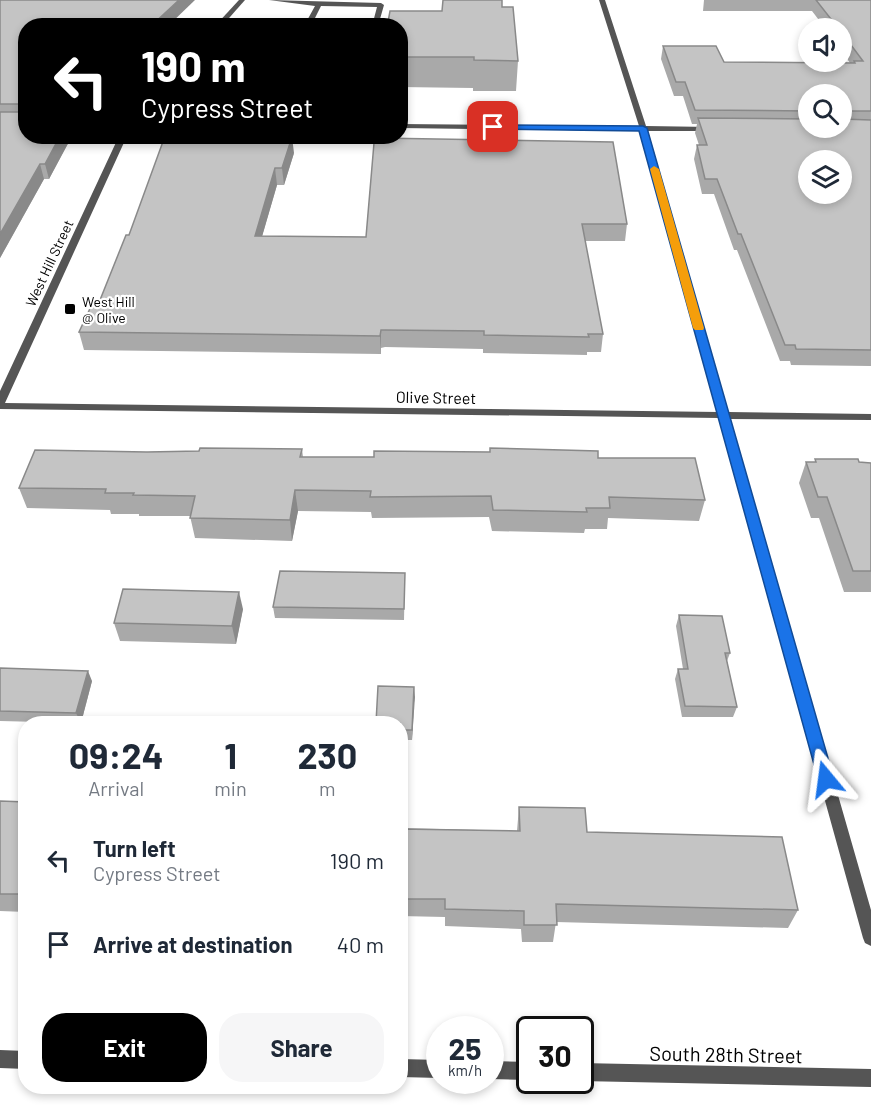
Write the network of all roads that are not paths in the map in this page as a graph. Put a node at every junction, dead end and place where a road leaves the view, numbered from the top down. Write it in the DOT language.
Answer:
graph roads {
  1 [pos="242,0"];
  2 [pos="272,0"];
  3 [pos="602,0"];
  4 [pos="319,4"];
  5 [pos="225,18"];
  6 [pos="311,18"];
  7 [pos="377,18"];
  8 [pos="408,126"];
  9 [pos="643,128"];
  10 [pos="721,129"];
  11 [pos="119,144"];
  12 [pos="0,404"];
  13 [pos="724,416"];
  14 [pos="871,417"];
  15 [pos="871,938"];
  16 [pos="0,1059"];
  17 [pos="18,1060"];
  18 [pos="408,1068"];
  19 [pos="426,1069"];
  20 [pos="594,1072"];
  21 [pos="871,1078"];
  1 -- 5 [label="street"];
  2 -- 4 [label="street"];
  3 -- 9 [label="street"];
  4 -- 6 [label="street"];
  4 -- 7 [label="street"];
  8 -- 9 [label="street"];
  9 -- 10 [label="street"];
  9 -- 13 [label="street"];
  11 -- 12 [label="street, West Hill Street"];
  12 -- 13 [label="street, Olive Street"];
  13 -- 14 [label="street, Olive Street"];
  13 -- 15 [label="street"];
  16 -- 17 [label="street"];
  18 -- 19 [label="street"];
  20 -- 21 [label="street, South 28th Street"];
}
